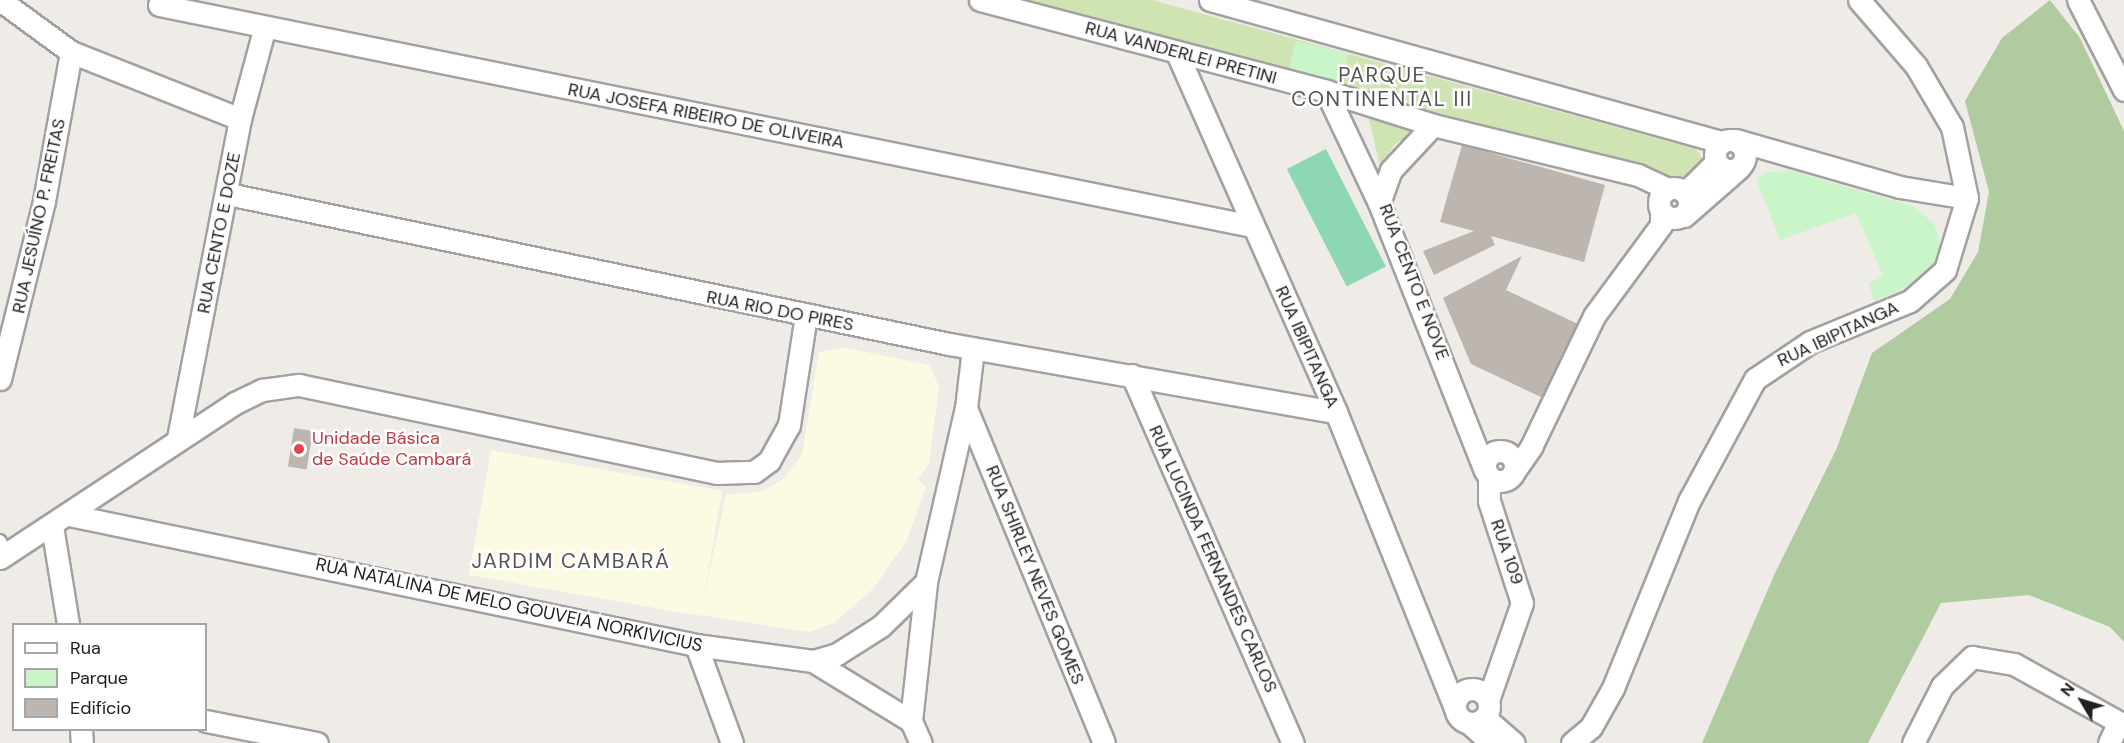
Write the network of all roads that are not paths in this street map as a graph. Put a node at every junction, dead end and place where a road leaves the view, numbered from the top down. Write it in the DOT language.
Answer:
graph roads {
  1 [pos="0,0"];
  2 [pos="980,0"];
  3 [pos="1210,0"];
  4 [pos="1859,0"];
  5 [pos="2078,0"];
  6 [pos="159,5"];
  7 [pos="264,30"];
  8 [pos="71,52"];
  9 [pos="1177,53"];
  10 [pos="2124,90"];
  11 [pos="1326,91"];
  12 [pos="240,119"];
  13 [pos="1433,125"];
  14 [pos="1722,150"];
  15 [pos="1797,162"];
  16 [pos="1742,165"];
  17 [pos="228,194"];
  18 [pos="1967,198"];
  19 [pos="1379,203"];
  20 [pos="1672,205"];
  21 [pos="1252,226"];
  22 [pos="806,315"];
  23 [pos="973,348"];
  24 [pos="1132,375"];
  25 [pos="0,379"];
  26 [pos="966,408"];
  27 [pos="1336,412"];
  28 [pos="1465,418"];
  29 [pos="178,438"];
  30 [pos="1498,468"];
  31 [pos="61,520"];
  32 [pos="3,550"];
  33 [pos="926,582"];
  34 [pos="68,623"];
  35 [pos="696,645"];
  36 [pos="813,662"];
  37 [pos="1474,705"];
  38 [pos="207,721"];
  39 [pos="911,721"];
  40 [pos="2122,723"];
  41 [pos="317,743"];
  42 [pos="732,743"];
  43 [pos="921,743"];
  44 [pos="1104,743"];
  45 [pos="1293,743"];
  46 [pos="1491,743"];
  47 [pos="1514,743"];
  48 [pos="1572,743"];
  49 [pos="1913,743"];
  50 [pos="2109,743"];
  1 -- 8 [label="street"];
  2 -- 9 [label="street, RUA VANDERLEI PRETINI"];
  3 -- 14 [label="street"];
  4 -- 18 [label="street, RUA IBIPITANGA"];
  5 -- 10 [label="street"];
  6 -- 7 [label="street, RUA JOSEFA RIBEIRO DE OLIVEIRA"];
  7 -- 12 [label="street, RUA CENTO E DOZE"];
  7 -- 21 [label="street, RUA JOSEFA RIBEIRO DE OLIVEIRA"];
  8 -- 12 [label="street"];
  8 -- 25 [label="street, RUA JESUÍNO P. FREITAS"];
  9 -- 11 [label="street, RUA VANDERLEI PRETINI"];
  9 -- 21 [label="street, RUA IBIPITANGA"];
  11 -- 13 [label="street, RUA VANDERLEI PRETINI"];
  11 -- 19 [label="street"];
  12 -- 17 [label="street, RUA CENTO E DOZE"];
  13 -- 19 [label="street, RUA CENTO E NOVE"];
  13 -- 20 [label="street, RUA VANDERLEI PRETINI"];
  14 -- 15 [label="street"];
  14 -- 16 [label="street"];
  14 -- 20 [label="street"];
  15 -- 16 [label="street"];
  15 -- 18 [label="street"];
  16 -- 20 [label="street"];
  17 -- 22 [label="street, RUA RIO DO PIRES"];
  17 -- 29 [label="street, RUA CENTO E DOZE"];
  18 -- 48 [label="street, RUA IBIPITANGA"];
  19 -- 28 [label="street, RUA CENTO E NOVE"];
  20 -- 30 [label="street"];
  21 -- 27 [label="street, RUA IBIPITANGA"];
  22 -- 23 [label="street, RUA RIO DO PIRES"];
  22 -- 29 [label="street"];
  23 -- 24 [label="street, RUA RIO DO PIRES"];
  23 -- 26 [label="street"];
  24 -- 27 [label="street, RUA RIO DO PIRES"];
  24 -- 45 [label="street, RUA LUCINDA FERNANDES CARLOS"];
  26 -- 33 [label="street"];
  26 -- 44 [label="street, RUA SHIRLEY NEVES GOMES"];
  27 -- 37 [label="street, RUA IBIPITANGA"];
  28 -- 30 [label="street, RUA 109"];
  29 -- 31 [label="street"];
  30 -- 37 [label="street, RUA 109"];
  31 -- 32 [label="street"];
  31 -- 34 [label="street"];
  31 -- 35 [label="street, RUA NATALINA DE MELO GOUVEIA NORKIVICIUS"];
  33 -- 36 [label="street"];
  33 -- 39 [label="street"];
  35 -- 36 [label="street, RUA NATALINA DE MELO GOUVEIA NORKIVICIUS"];
  35 -- 42 [label="street"];
  36 -- 39 [label="street, RUA NATALINA DE MELO GOUVEIA NORKIVICIUS"];
  37 -- 46 [label="street, RUA IBIPITANGA"];
  37 -- 47 [label="street, RUA IBIPITANGA"];
  38 -- 41 [label="street"];
  39 -- 43 [label="street"];
  40 -- 49 [label="street"];
  40 -- 50 [label="street"];
}
